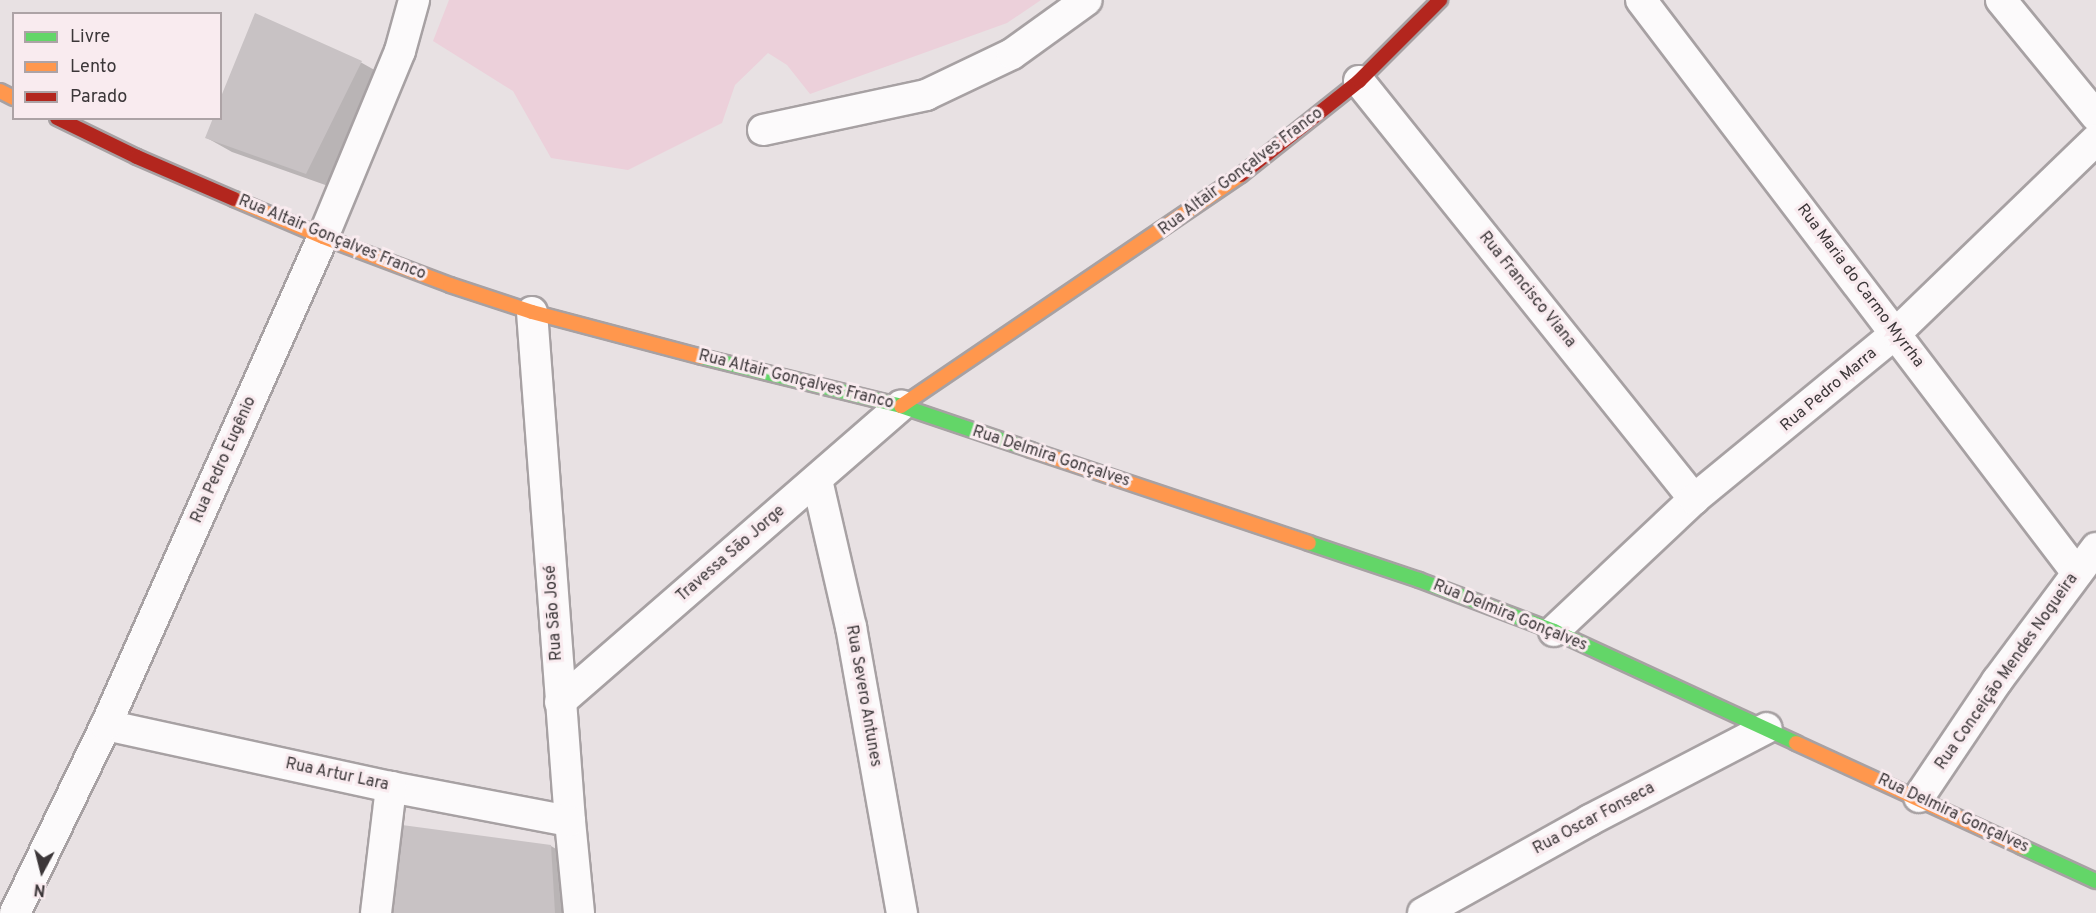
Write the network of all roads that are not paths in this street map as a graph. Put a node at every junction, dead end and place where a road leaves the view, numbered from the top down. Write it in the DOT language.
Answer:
graph roads {
  1 [pos="414,0"];
  2 [pos="1087,0"];
  3 [pos="1440,0"];
  4 [pos="1641,0"];
  5 [pos="2001,0"];
  6 [pos="1359,81"];
  7 [pos="2096,116"];
  8 [pos="61,120"];
  9 [pos="763,130"];
  10 [pos="2096,140"];
  11 [pos="323,237"];
  12 [pos="532,312"];
  13 [pos="1896,333"];
  14 [pos="901,406"];
  15 [pos="817,480"];
  16 [pos="1694,499"];
  17 [pos="2096,548"];
  18 [pos="2077,573"];
  19 [pos="1554,631"];
  20 [pos="561,702"];
  21 [pos="106,725"];
  22 [pos="1767,728"];
  23 [pos="392,787"];
  24 [pos="1918,797"];
  25 [pos="570,821"];
  26 [pos="2096,881"];
  27 [pos="15,913"];
  28 [pos="376,913"];
  29 [pos="579,913"];
  30 [pos="902,913"];
  31 [pos="1424,913"];
  1 -- 11 [label="street, Rua Pedro Eugênio"];
  2 -- 9 [label="street"];
  3 -- 6 [label="street, Rua Altair Gonçalves Franco"];
  4 -- 13 [label="street, Rua Maria do Carmo Myrrha"];
  5 -- 7 [label="street"];
  6 -- 14 [label="street, Rua Altair Gonçalves Franco"];
  6 -- 16 [label="street, Rua Francisco Viana"];
  8 -- 11 [label="street, Rua Altair Gonçalves Franco"];
  10 -- 13 [label="street, Rua Pedro Marra"];
  11 -- 12 [label="street, Rua Altair Gonçalves Franco"];
  11 -- 21 [label="street, Rua Pedro Eugênio"];
  12 -- 14 [label="street, Rua Altair Gonçalves Franco"];
  12 -- 20 [label="street, Rua São José"];
  13 -- 16 [label="street, Rua Pedro Marra"];
  13 -- 18 [label="street, Rua Maria do Carmo Myrrha"];
  14 -- 15 [label="street, Travessa São Jorge"];
  14 -- 19 [label="street, Rua Delmira Gonçalves"];
  15 -- 20 [label="street, Travessa São Jorge"];
  15 -- 30 [label="street, Rua Severo Antunes"];
  16 -- 19 [label="street, Rua Pedro Marra"];
  17 -- 18 [label="street, Rua Conceição Mendes Nogueira"];
  18 -- 24 [label="street, Rua Conceição Mendes Nogueira"];
  19 -- 22 [label="street, Rua Delmira Gonçalves"];
  20 -- 25 [label="street, Rua São José"];
  21 -- 23 [label="street, Rua Artur Lara"];
  21 -- 27 [label="street, Rua Pedro Eugênio"];
  22 -- 24 [label="street, Rua Delmira Gonçalves"];
  22 -- 31 [label="street, Rua Oscar Fonseca"];
  23 -- 25 [label="street, Rua Artur Lara"];
  23 -- 28 [label="street"];
  24 -- 26 [label="street, Rua Delmira Gonçalves"];
  25 -- 29 [label="street, Rua São José"];
}
